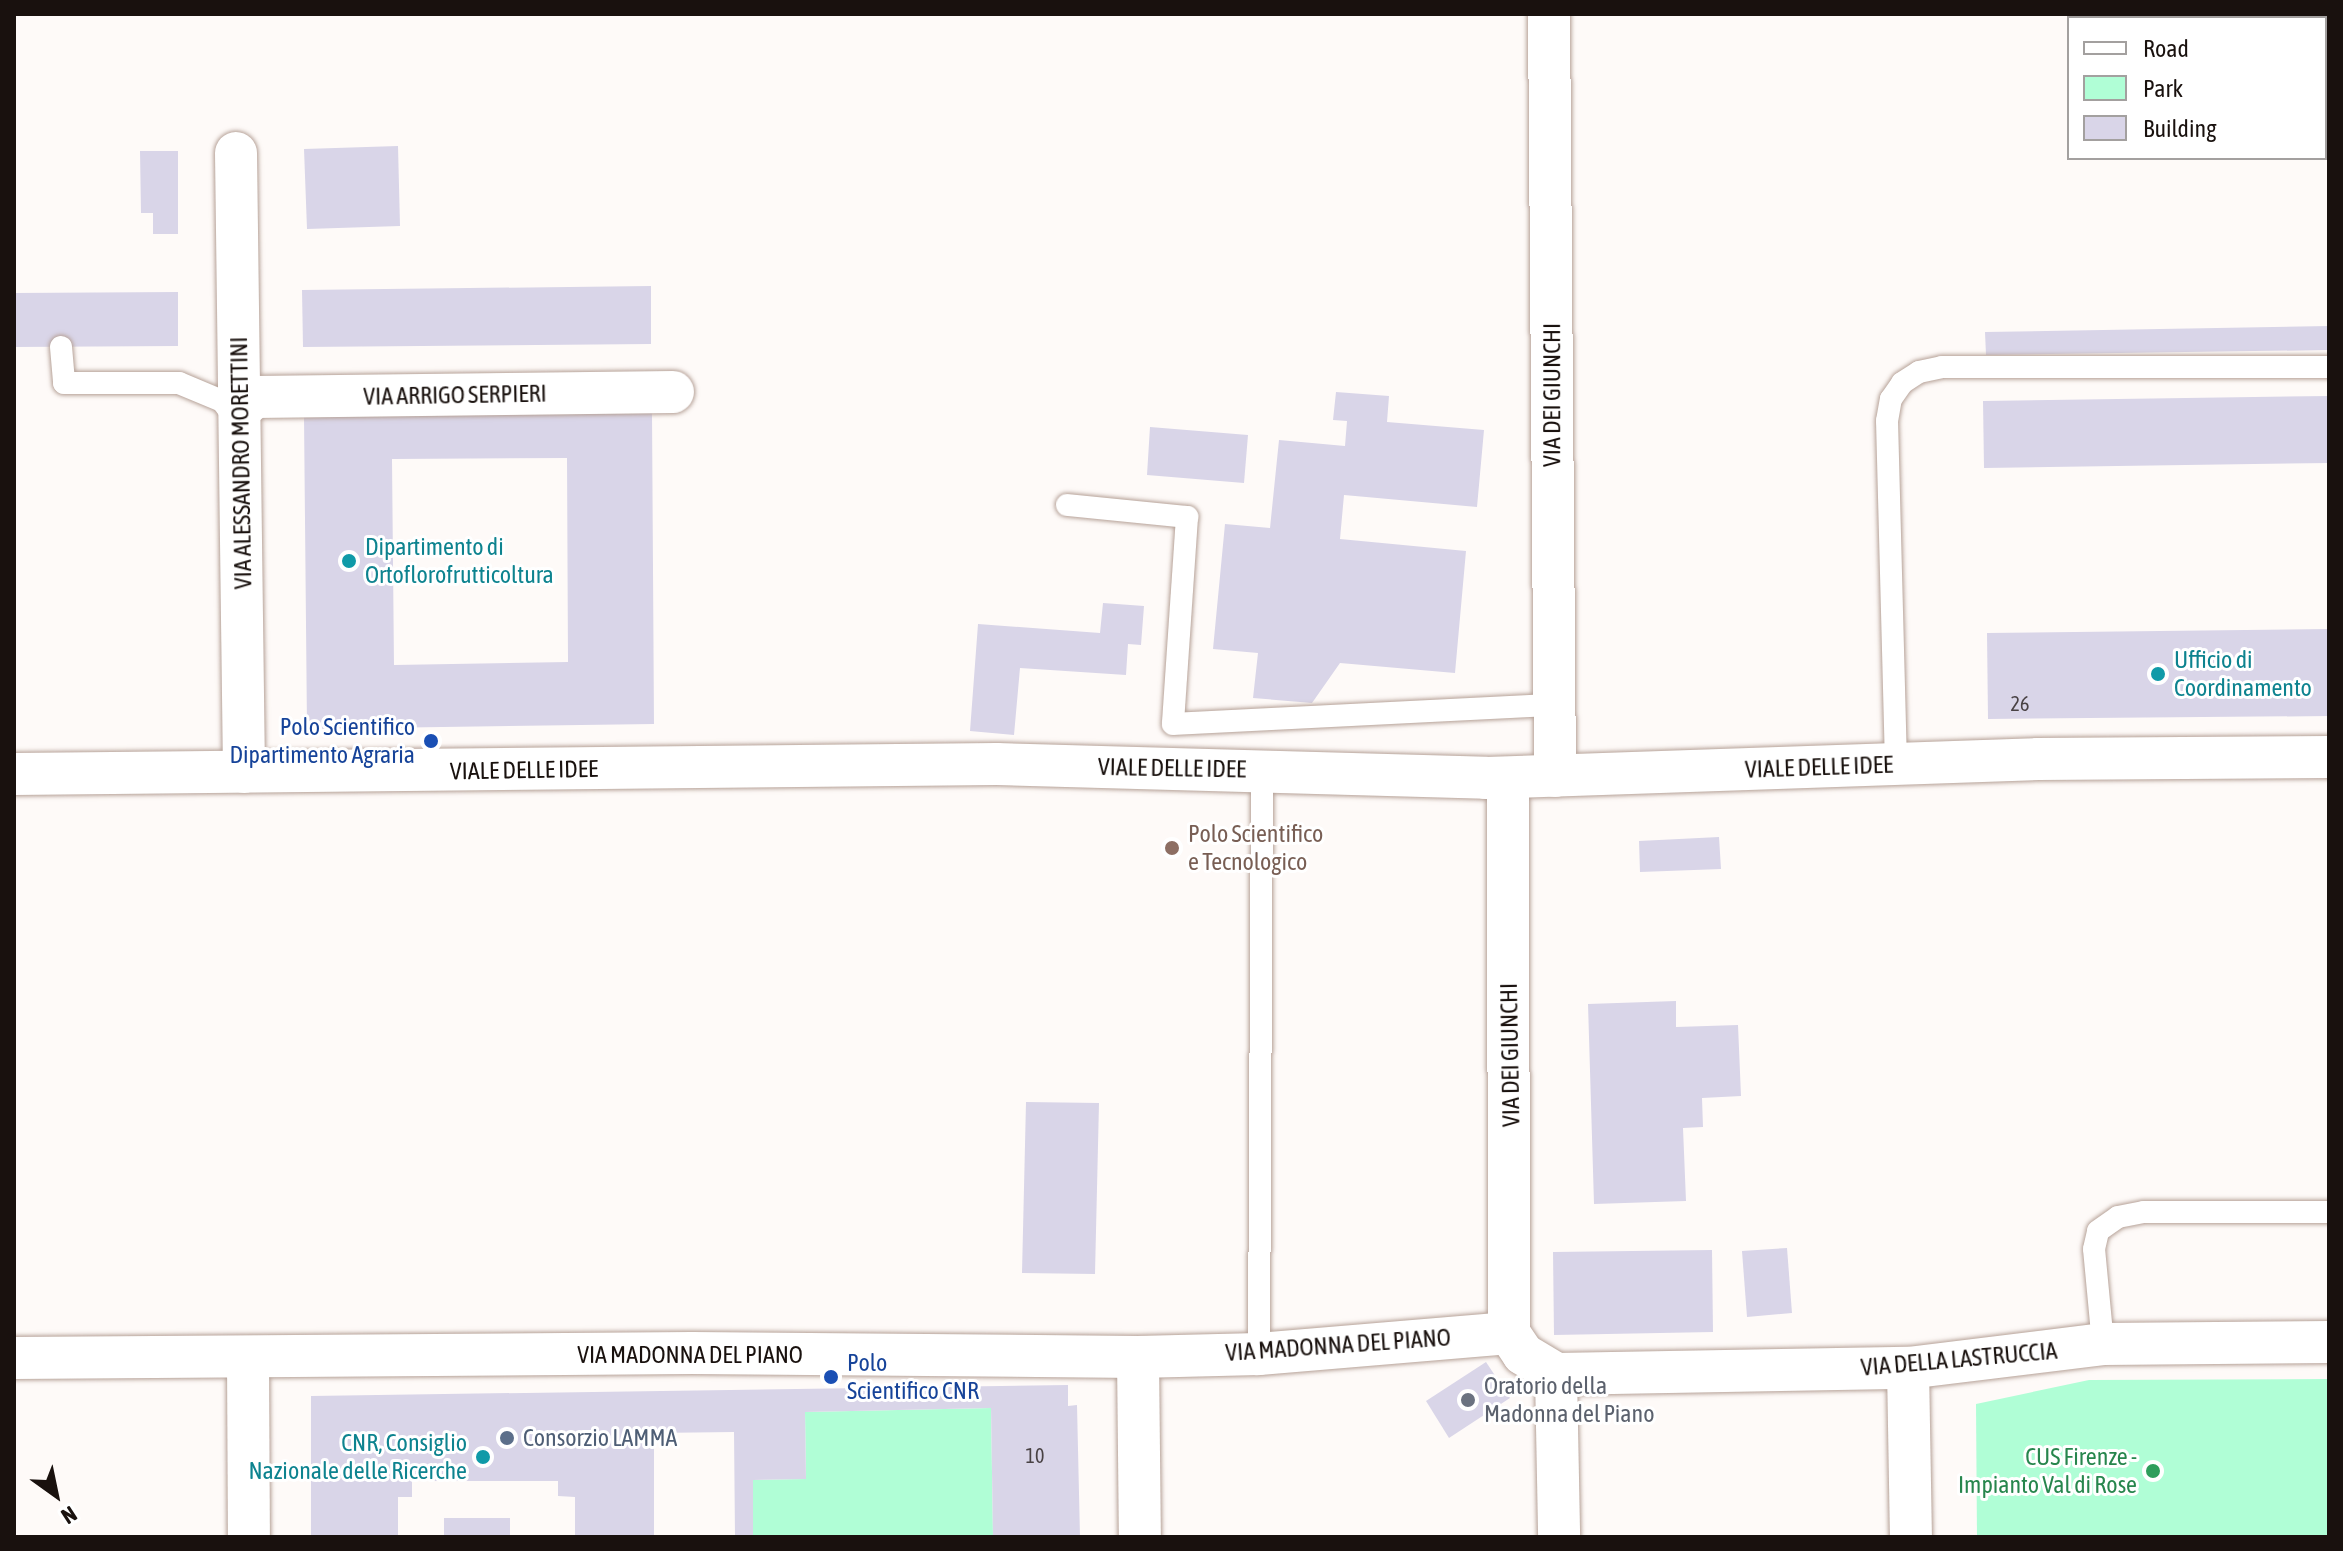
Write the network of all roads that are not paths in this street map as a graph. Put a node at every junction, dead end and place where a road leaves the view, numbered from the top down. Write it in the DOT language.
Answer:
graph roads {
  1 [pos="1549,14"];
  2 [pos="236,153"];
  3 [pos="61,347"];
  4 [pos="2329,367"];
  5 [pos="673,392"];
  6 [pos="241,417"];
  7 [pos="1067,505"];
  8 [pos="1554,705"];
  9 [pos="2329,757"];
  10 [pos="1896,764"];
  11 [pos="1262,771"];
  12 [pos="244,772"];
  13 [pos="14,774"];
  14 [pos="1555,776"];
  15 [pos="1508,778"];
  16 [pos="2329,1212"];
  17 [pos="1509,1333"];
  18 [pos="2329,1342"];
  19 [pos="2103,1344"];
  20 [pos="1259,1354"];
  21 [pos="1138,1357"];
  22 [pos="14,1358"];
  23 [pos="248,1359"];
  24 [pos="1908,1368"];
  25 [pos="1556,1378"];
  26 [pos="249,1537"];
  27 [pos="1140,1537"];
  28 [pos="1559,1537"];
  29 [pos="1911,1537"];
  1 -- 8 [label="street, VIA DEI GIUNCHI"];
  2 -- 6 [label="street, VIA ALESSANDRO MORETTINI"];
  3 -- 6 [label="lane"];
  4 -- 10 [label="lane"];
  5 -- 6 [label="street, VIA ARRIGO SERPIERI"];
  6 -- 12 [label="street, VIA ALESSANDRO MORETTINI"];
  7 -- 8 [label="lane"];
  8 -- 14 [label="street, VIA DEI GIUNCHI"];
  9 -- 10 [label="street, VIALE DELLE IDEE"];
  10 -- 14 [label="street, VIALE DELLE IDEE"];
  11 -- 12 [label="street, VIALE DELLE IDEE"];
  11 -- 15 [label="street, VIALE DELLE IDEE"];
  11 -- 20 [label="lane"];
  12 -- 13 [label="street, VIALE DELLE IDEE"];
  14 -- 15 [label="street, VIALE DELLE IDEE"];
  15 -- 17 [label="street, VIA DEI GIUNCHI"];
  16 -- 19 [label="lane"];
  17 -- 20 [label="street, VIA MADONNA DEL PIANO"];
  17 -- 25 [label="street"];
  18 -- 19 [label="street, VIA DELLA LASTRUCCIA"];
  19 -- 24 [label="street, VIA DELLA LASTRUCCIA"];
  20 -- 21 [label="street, VIA MADONNA DEL PIANO"];
  21 -- 23 [label="street, VIA MADONNA DEL PIANO"];
  21 -- 27 [label="street"];
  22 -- 23 [label="street, VIA MADONNA DEL PIANO"];
  23 -- 26 [label="street"];
  24 -- 25 [label="street, VIA DELLA LASTRUCCIA"];
  24 -- 29 [label="street"];
  25 -- 28 [label="street"];
}
